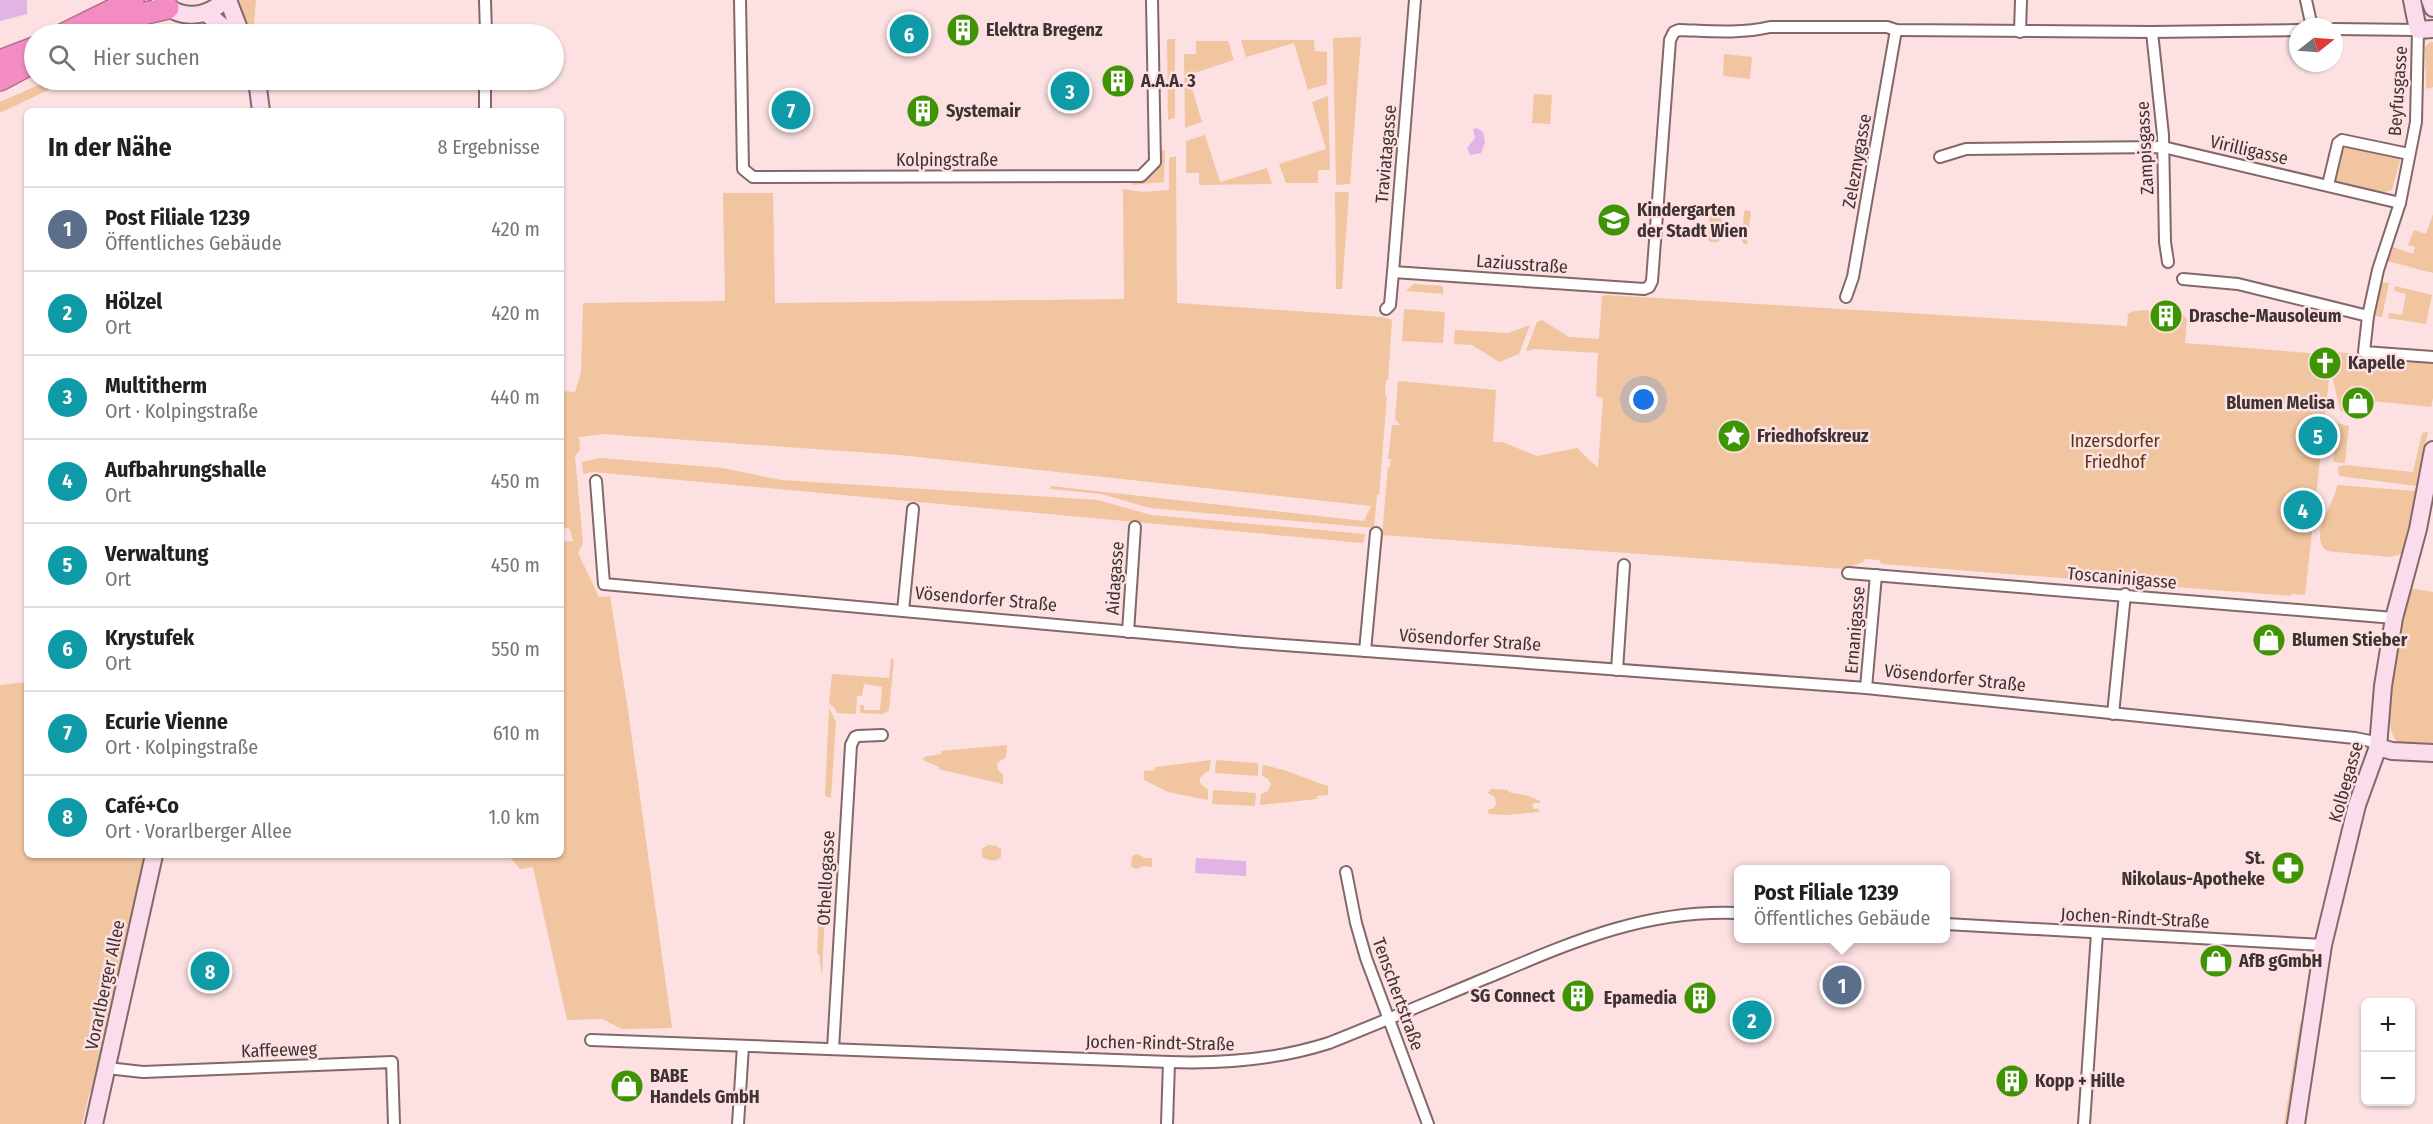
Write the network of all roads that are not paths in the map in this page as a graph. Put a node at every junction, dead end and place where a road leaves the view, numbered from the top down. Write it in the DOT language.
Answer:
graph roads {
  1 [pos="133,0"];
  2 [pos="226,0"];
  3 [pos="485,0"];
  4 [pos="740,0"];
  5 [pos="1152,0"];
  6 [pos="1415,0"];
  7 [pos="2021,0"];
  8 [pos="2306,0"];
  9 [pos="2412,0"];
  10 [pos="2430,0"];
  11 [pos="163,4"];
  12 [pos="2433,8"];
  13 [pos="206,13"];
  14 [pos="2310,18"];
  15 [pos="84,24"];
  16 [pos="120,24"];
  17 [pos="220,24"];
  18 [pos="237,24"];
  19 [pos="486,24"];
  20 [pos="2343,29"];
  21 [pos="1896,30"];
  22 [pos="2289,30"];
  23 [pos="2426,30"];
  24 [pos="2020,32"];
  25 [pos="2152,32"];
  26 [pos="24,59"];
  27 [pos="0,61"];
  28 [pos="24,62"];
  29 [pos="24,64"];
  30 [pos="0,75"];
  31 [pos="0,80"];
  32 [pos="258,90"];
  33 [pos="485,90"];
  34 [pos="261,108"];
  35 [pos="485,108"];
  36 [pos="2163,147"];
  37 [pos="2409,154"];
  38 [pos="1940,157"];
  39 [pos="2328,185"];
  40 [pos="2400,203"];
  41 [pos="2168,262"];
  42 [pos="1393,272"];
  43 [pos="2183,279"];
  44 [pos="1846,297"];
  45 [pos="1386,309"];
  46 [pos="2368,316"];
  47 [pos="2433,357"];
  48 [pos="2433,450"];
  49 [pos="596,481"];
  50 [pos="913,509"];
  51 [pos="1135,527"];
  52 [pos="1376,533"];
  53 [pos="1624,565"];
  54 [pos="1848,573"];
  55 [pos="1876,575"];
  56 [pos="2124,594"];
  57 [pos="903,611"];
  58 [pos="2394,618"];
  59 [pos="1128,632"];
  60 [pos="1365,651"];
  61 [pos="1617,670"];
  62 [pos="1866,688"];
  63 [pos="2113,714"];
  64 [pos="882,735"];
  65 [pos="2378,747"];
  66 [pos="2433,753"];
  67 [pos="153,858"];
  68 [pos="1346,872"];
  69 [pos="1734,913"];
  70 [pos="1950,924"];
  71 [pos="2097,933"];
  72 [pos="2323,945"];
  73 [pos="1389,1020"];
  74 [pos="591,1040"];
  75 [pos="743,1046"];
  76 [pos="833,1049"];
  77 [pos="1169,1062"];
  78 [pos="107,1068"];
  79 [pos="94,1124"];
  80 [pos="394,1124"];
  81 [pos="738,1124"];
  82 [pos="1167,1124"];
  83 [pos="1428,1124"];
  84 [pos="2084,1124"];
  85 [pos="2296,1124"];
  1 -- 15 [label="highway"];
  2 -- 13 [label="main road"];
  2 -- 18 [label="main road"];
  3 -- 19 [label="street"];
  4 -- 5 [label="street, Kolpingstraße"];
  6 -- 42 [label="street, Traviatagasse"];
  7 -- 24 [label="street"];
  8 -- 14 [label="street"];
  9 -- 23 [label="main road"];
  10 -- 12 [label="main road"];
  11 -- 13 [label="main road"];
  11 -- 16 [label="highway"];
  13 -- 17 [label="main road"];
  20 -- 23 [label="street"];
  21 -- 24 [label="street"];
  21 -- 42 [label="street, Laziusstraße"];
  21 -- 44 [label="street, Zeleznygasse"];
  22 -- 25 [label="street"];
  23 -- 37 [label="street, Beyfusgasse"];
  24 -- 25 [label="street"];
  25 -- 36 [label="street, Zampisgasse"];
  26 -- 27 [label="highway"];
  28 -- 30 [label="highway"];
  29 -- 31 [label="highway"];
  32 -- 34 [label="main road"];
  33 -- 35 [label="street"];
  36 -- 38 [label="street, Virilligasse"];
  36 -- 39 [label="street, Virilligasse"];
  36 -- 41 [label="street, Zampisgasse"];
  37 -- 39 [label="street"];
  37 -- 40 [label="street, Beyfusgasse"];
  39 -- 40 [label="street, Virilligasse"];
  40 -- 46 [label="street"];
  42 -- 45 [label="street, Traviatagasse"];
  43 -- 46 [label="street"];
  46 -- 47 [label="street"];
  48 -- 58 [label="main road, Kolbegasse"];
  49 -- 57 [label="street, Vösendorfer Straße"];
  50 -- 57 [label="street"];
  51 -- 59 [label="street, Aidagasse"];
  52 -- 60 [label="street"];
  53 -- 61 [label="street"];
  54 -- 55 [label="street, Toscaninigasse"];
  55 -- 56 [label="street, Toscaninigasse"];
  55 -- 62 [label="street, Ernanigasse"];
  56 -- 58 [label="street, Toscaninigasse"];
  56 -- 63 [label="street"];
  57 -- 59 [label="street, Vösendorfer Straße"];
  58 -- 65 [label="main road, Kolbegasse"];
  59 -- 60 [label="street, Vösendorfer Straße"];
  60 -- 61 [label="street, Vösendorfer Straße"];
  61 -- 62 [label="street, Vösendorfer Straße"];
  62 -- 63 [label="street, Vösendorfer Straße"];
  63 -- 65 [label="street, Vösendorfer Straße"];
  64 -- 76 [label="street, Othellogasse"];
  65 -- 66 [label="main road, Vösendorfer Straße"];
  65 -- 72 [label="main road, Kolbegasse"];
  67 -- 78 [label="main road, Vorarlberger Allee"];
  68 -- 73 [label="street, Tenschertstraße"];
  69 -- 73 [label="street, Jochen-Rindt-Straße"];
  70 -- 71 [label="street, Jochen-Rindt-Straße"];
  71 -- 72 [label="street, Jochen-Rindt-Straße"];
  71 -- 84 [label="street"];
  72 -- 85 [label="main road, Kolbegasse"];
  73 -- 77 [label="street, Jochen-Rindt-Straße"];
  73 -- 83 [label="street, Tenschertstraße"];
  74 -- 75 [label="street, Jochen-Rindt-Straße"];
  75 -- 76 [label="street, Jochen-Rindt-Straße"];
  75 -- 81 [label="street"];
  76 -- 77 [label="street, Jochen-Rindt-Straße"];
  77 -- 82 [label="street"];
  78 -- 79 [label="main road, Vorarlberger Allee"];
  78 -- 80 [label="street, Kaffeeweg"];
}
